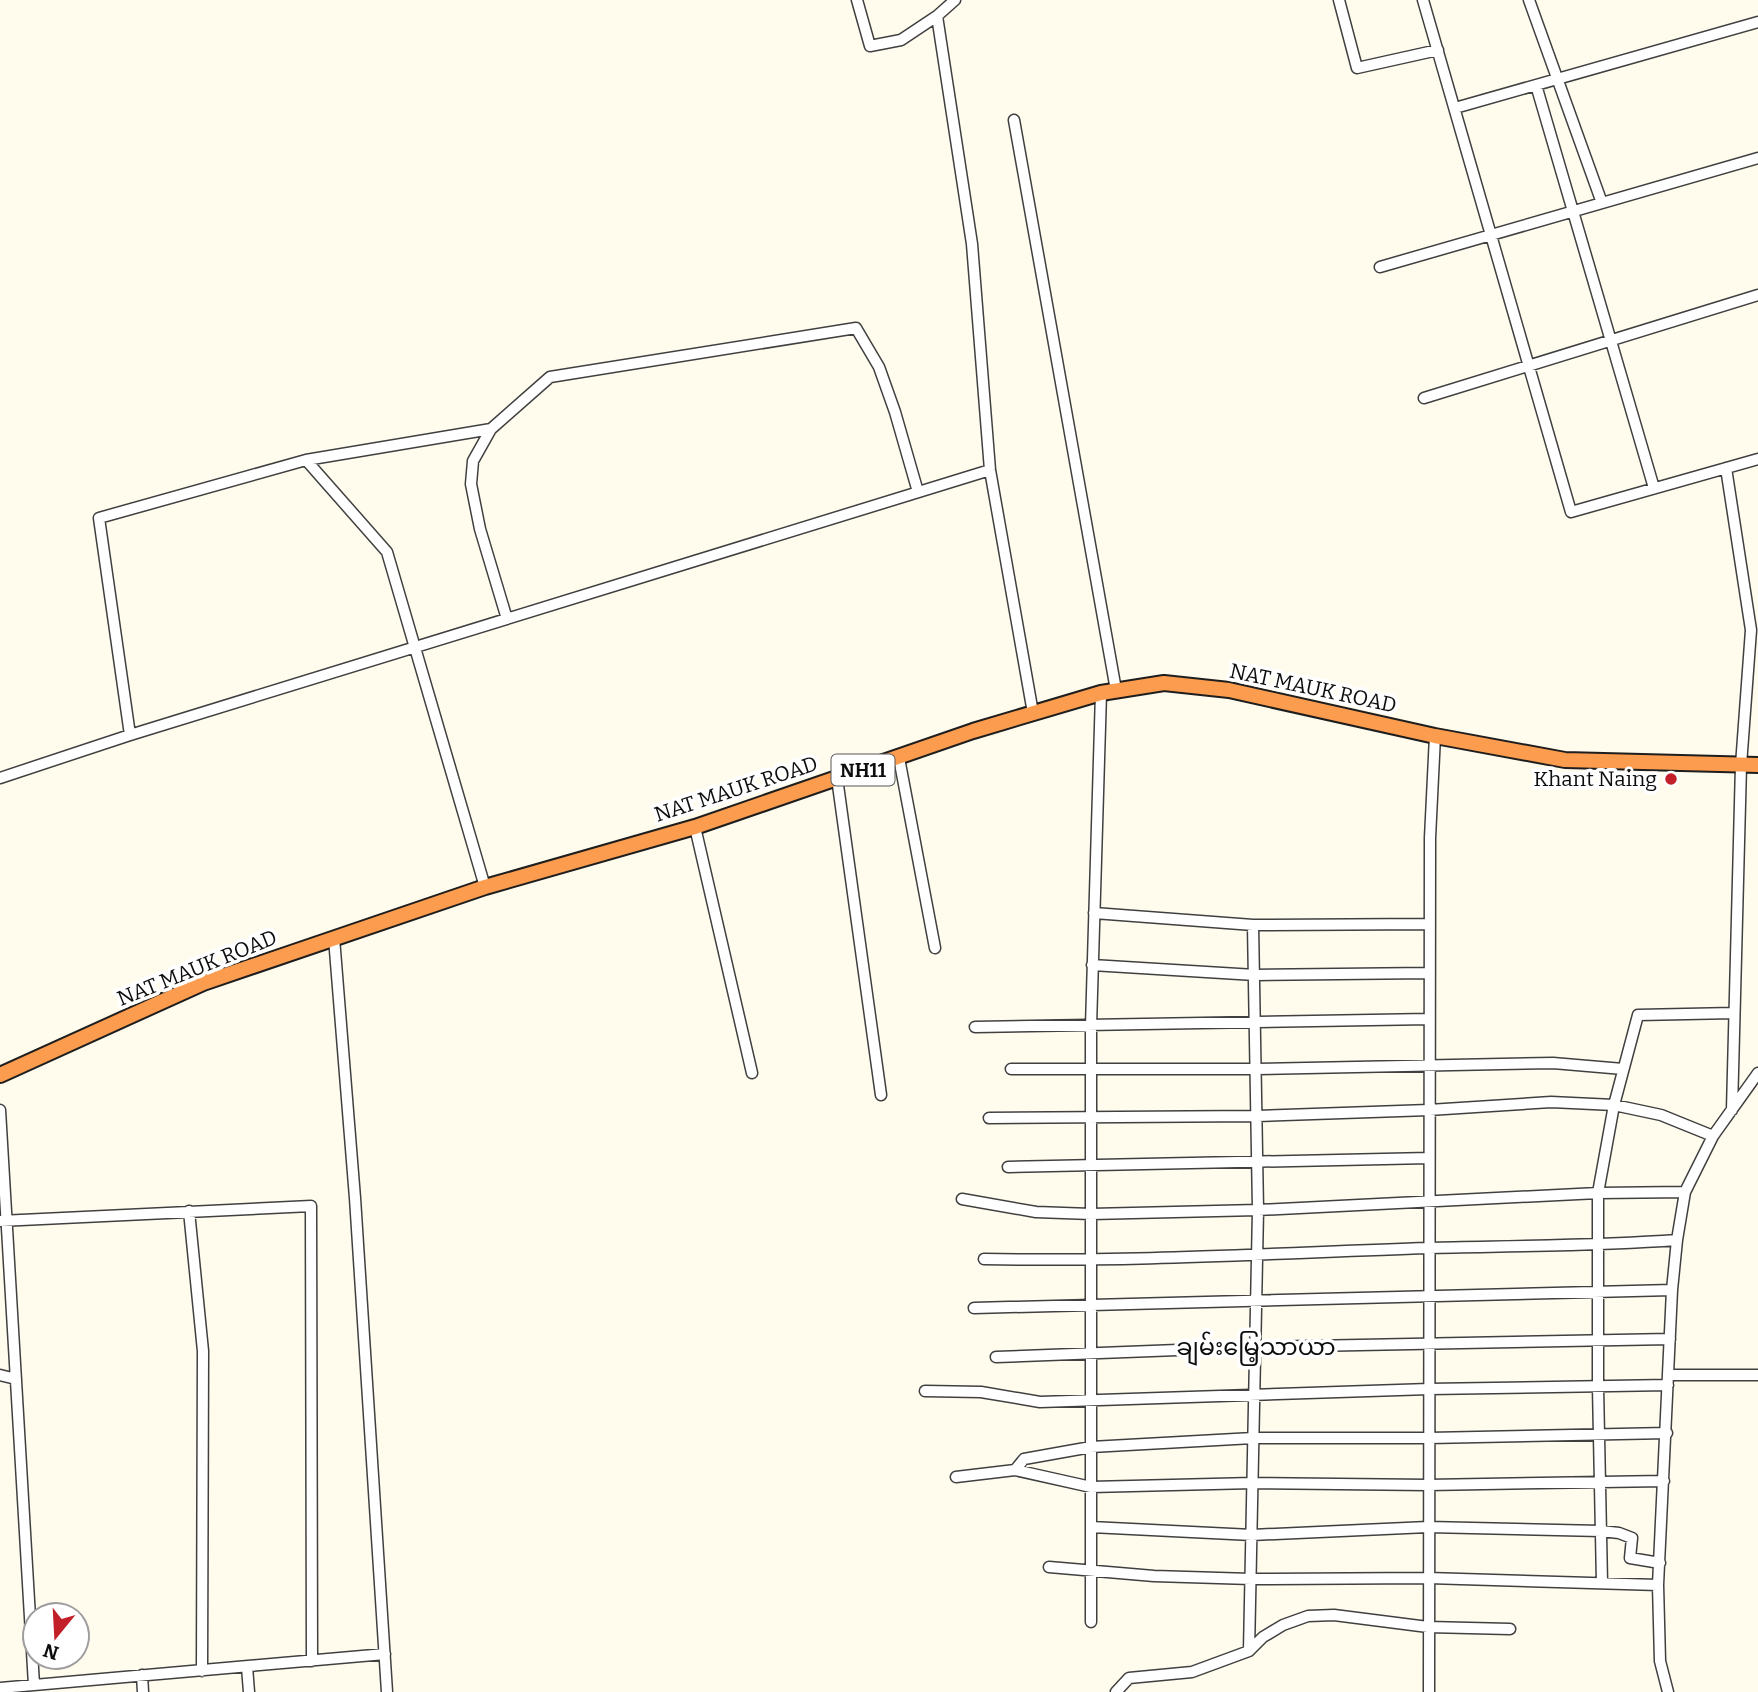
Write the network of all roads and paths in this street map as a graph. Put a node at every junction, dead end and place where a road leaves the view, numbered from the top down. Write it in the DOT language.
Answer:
graph roads {
  1 [pos="857,0"];
  2 [pos="955,0"];
  3 [pos="1339,0"];
  4 [pos="1423,0"];
  5 [pos="1529,0"];
  6 [pos="937,16"];
  7 [pos="1758,22"];
  8 [pos="1438,50"];
  9 [pos="1558,79"];
  10 [pos="1536,85"];
  11 [pos="1455,108"];
  12 [pos="1014,120"];
  13 [pos="1758,158"];
  14 [pos="1602,203"];
  15 [pos="1573,211"];
  16 [pos="1492,235"];
  17 [pos="1380,267"];
  18 [pos="1758,295"];
  19 [pos="1611,342"];
  20 [pos="1530,367"];
  21 [pos="1424,398"];
  22 [pos="491,429"];
  23 [pos="1758,459"];
  24 [pos="306,460"];
  25 [pos="1726,468"];
  26 [pos="990,470"];
  27 [pos="1654,488"];
  28 [pos="918,492"];
  29 [pos="507,619"];
  30 [pos="414,648"];
  31 [pos="1116,690"];
  32 [pos="1101,693"];
  33 [pos="1033,713"];
  34 [pos="130,735"];
  35 [pos="1435,736"];
  36 [pos="899,758"];
  37 [pos="1741,765"];
  38 [pos="1758,765"];
  39 [pos="0,778"];
  40 [pos="837,778"];
  41 [pos="695,827"];
  42 [pos="485,887"];
  43 [pos="1094,913"];
  44 [pos="1429,924"];
  45 [pos="1253,925"];
  46 [pos="334,938"];
  47 [pos="935,948"];
  48 [pos="1093,965"];
  49 [pos="1429,973"];
  50 [pos="1255,975"];
  51 [pos="1734,1013"];
  52 [pos="1429,1019"];
  53 [pos="1256,1022"];
  54 [pos="1090,1026"];
  55 [pos="975,1027"];
  56 [pos="1429,1064"];
  57 [pos="1011,1069"];
  58 [pos="1090,1069"];
  59 [pos="1256,1069"];
  60 [pos="1623,1069"];
  61 [pos="752,1073"];
  62 [pos="1758,1073"];
  63 [pos="0,1075"];
  64 [pos="881,1095"];
  65 [pos="1614,1105"];
  66 [pos="0,1110"];
  67 [pos="1732,1110"];
  68 [pos="1429,1111"];
  69 [pos="1091,1116"];
  70 [pos="1257,1116"];
  71 [pos="989,1118"];
  72 [pos="1713,1136"];
  73 [pos="1429,1158"];
  74 [pos="1257,1162"];
  75 [pos="1091,1166"];
  76 [pos="1008,1167"];
  77 [pos="1685,1192"];
  78 [pos="1598,1193"];
  79 [pos="962,1199"];
  80 [pos="1429,1202"];
  81 [pos="1258,1210"];
  82 [pos="189,1211"];
  83 [pos="1091,1214"];
  84 [pos="3,1221"];
  85 [pos="1677,1240"];
  86 [pos="1599,1245"];
  87 [pos="1429,1248"];
  88 [pos="1257,1255"];
  89 [pos="984,1259"];
  90 [pos="1091,1261"];
  91 [pos="1672,1290"];
  92 [pos="1597,1291"];
  93 [pos="1429,1296"];
  94 [pos="1256,1299"];
  95 [pos="1091,1306"];
  96 [pos="974,1308"];
  97 [pos="1670,1339"];
  98 [pos="1598,1340"];
  99 [pos="1429,1343"];
  100 [pos="1255,1347"];
  101 [pos="1091,1355"];
  102 [pos="996,1357"];
  103 [pos="0,1375"];
  104 [pos="1758,1375"];
  105 [pos="16,1379"];
  106 [pos="1669,1380"];
  107 [pos="1598,1387"];
  108 [pos="1429,1389"];
  109 [pos="925,1391"];
  110 [pos="1254,1394"];
  111 [pos="1091,1401"];
  112 [pos="1667,1433"];
  113 [pos="1599,1435"];
  114 [pos="1253,1438"];
  115 [pos="1429,1438"];
  116 [pos="1091,1447"];
  117 [pos="1015,1470"];
  118 [pos="956,1477"];
  119 [pos="1664,1481"];
  120 [pos="1600,1482"];
  121 [pos="1253,1483"];
  122 [pos="1428,1485"];
  123 [pos="1091,1487"];
  124 [pos="1091,1527"];
  125 [pos="1428,1527"];
  126 [pos="1601,1531"];
  127 [pos="1252,1535"];
  128 [pos="1660,1563"];
  129 [pos="1049,1567"];
  130 [pos="1091,1570"];
  131 [pos="1428,1578"];
  132 [pos="1251,1579"];
  133 [pos="1602,1583"];
  134 [pos="1658,1585"];
  135 [pos="1091,1622"];
  136 [pos="1428,1627"];
  137 [pos="1510,1629"];
  138 [pos="1249,1651"];
  139 [pos="385,1654"];
  140 [pos="313,1661"];
  141 [pos="247,1667"];
  142 [pos="202,1671"];
  143 [pos="142,1675"];
  144 [pos="34,1685"];
  145 [pos="0,1688"];
  146 [pos="143,1692"];
  147 [pos="249,1692"];
  148 [pos="387,1692"];
  149 [pos="1116,1692"];
  150 [pos="1429,1692"];
  151 [pos="1668,1692"];
  1 -- 6 [label="street"];
  2 -- 6 [label="street"];
  3 -- 8 [label="street"];
  4 -- 8 [label="street"];
  5 -- 9 [label="street"];
  6 -- 26 [label="street"];
  7 -- 9 [label="street"];
  8 -- 11 [label="street"];
  9 -- 10 [label="street"];
  9 -- 14 [label="street"];
  10 -- 11 [label="street"];
  10 -- 15 [label="street"];
  11 -- 16 [label="street"];
  12 -- 31 [label="street"];
  13 -- 14 [label="street"];
  14 -- 15 [label="street"];
  15 -- 16 [label="street"];
  15 -- 19 [label="street"];
  16 -- 17 [label="street"];
  16 -- 20 [label="street"];
  18 -- 19 [label="street"];
  19 -- 20 [label="street"];
  19 -- 27 [label="street"];
  20 -- 21 [label="street"];
  20 -- 27 [label="street"];
  22 -- 24 [label="street"];
  22 -- 28 [label="street"];
  22 -- 29 [label="street"];
  23 -- 25 [label="street"];
  24 -- 30 [label="street"];
  24 -- 34 [label="street"];
  25 -- 27 [label="street"];
  25 -- 37 [label="street"];
  26 -- 28 [label="street"];
  26 -- 33 [label="street"];
  28 -- 29 [label="street"];
  29 -- 30 [label="street"];
  30 -- 34 [label="street"];
  30 -- 42 [label="street"];
  31 -- 32 [label="highway, NAT MAUK ROAD / NH11"];
  31 -- 35 [label="highway, NAT MAUK ROAD / NH11"];
  32 -- 33 [label="highway, NAT MAUK ROAD / NH11"];
  32 -- 43 [label="street"];
  33 -- 36 [label="highway, NAT MAUK ROAD / NH11"];
  34 -- 39 [label="street"];
  35 -- 37 [label="highway, NAT MAUK ROAD / NH11"];
  35 -- 44 [label="street"];
  36 -- 40 [label="highway, NAT MAUK ROAD / NH11"];
  36 -- 47 [label="street"];
  37 -- 38 [label="highway, NAT MAUK ROAD / NH11"];
  37 -- 51 [label="street"];
  40 -- 41 [label="highway, NAT MAUK ROAD / NH11"];
  40 -- 64 [label="street"];
  41 -- 42 [label="highway, NAT MAUK ROAD / NH11"];
  41 -- 61 [label="street"];
  42 -- 46 [label="highway, NAT MAUK ROAD / NH11"];
  43 -- 45 [label="street"];
  43 -- 48 [label="street"];
  44 -- 45 [label="street"];
  44 -- 49 [label="street"];
  45 -- 50 [label="street"];
  46 -- 63 [label="highway, NAT MAUK ROAD / NH11"];
  46 -- 139 [label="street"];
  48 -- 50 [label="street"];
  48 -- 54 [label="street"];
  49 -- 50 [label="street"];
  49 -- 52 [label="street"];
  50 -- 53 [label="street"];
  51 -- 60 [label="street"];
  51 -- 67 [label="street"];
  52 -- 53 [label="street"];
  52 -- 56 [label="street"];
  53 -- 54 [label="street"];
  53 -- 59 [label="street"];
  54 -- 55 [label="street"];
  54 -- 58 [label="street"];
  56 -- 59 [label="street"];
  56 -- 60 [label="street"];
  56 -- 68 [label="street"];
  57 -- 58 [label="street"];
  58 -- 59 [label="street"];
  58 -- 69 [label="street"];
  59 -- 70 [label="street"];
  60 -- 65 [label="street"];
  62 -- 67 [label="street"];
  65 -- 68 [label="street"];
  65 -- 72 [label="street"];
  65 -- 78 [label="street"];
  66 -- 84 [label="street"];
  67 -- 72 [label="street"];
  68 -- 70 [label="street"];
  68 -- 73 [label="street"];
  69 -- 70 [label="street"];
  69 -- 71 [label="street"];
  69 -- 75 [label="street"];
  70 -- 74 [label="street"];
  72 -- 77 [label="street"];
  73 -- 74 [label="street"];
  73 -- 80 [label="street"];
  74 -- 75 [label="street"];
  74 -- 81 [label="street"];
  75 -- 76 [label="street"];
  75 -- 83 [label="street"];
  77 -- 78 [label="street"];
  77 -- 85 [label="street"];
  78 -- 80 [label="street"];
  78 -- 86 [label="street"];
  79 -- 83 [label="street"];
  80 -- 81 [label="street"];
  80 -- 87 [label="street"];
  81 -- 83 [label="street"];
  81 -- 88 [label="street"];
  82 -- 84 [label="street"];
  82 -- 140 [label="street"];
  82 -- 142 [label="street"];
  83 -- 90 [label="street"];
  84 -- 105 [label="street"];
  85 -- 86 [label="street"];
  85 -- 91 [label="street"];
  86 -- 87 [label="street"];
  86 -- 92 [label="street"];
  87 -- 88 [label="street"];
  87 -- 93 [label="street"];
  88 -- 90 [label="street"];
  88 -- 94 [label="street"];
  89 -- 90 [label="street"];
  90 -- 95 [label="street"];
  91 -- 92 [label="street"];
  91 -- 97 [label="street"];
  92 -- 93 [label="street"];
  92 -- 98 [label="street"];
  93 -- 94 [label="street"];
  93 -- 99 [label="street"];
  94 -- 95 [label="street"];
  94 -- 100 [label="street"];
  95 -- 96 [label="street"];
  95 -- 101 [label="street"];
  97 -- 98 [label="street"];
  97 -- 106 [label="street"];
  98 -- 99 [label="street"];
  98 -- 107 [label="street"];
  99 -- 100 [label="street"];
  99 -- 108 [label="street"];
  100 -- 101 [label="street"];
  100 -- 110 [label="street"];
  101 -- 102 [label="street"];
  101 -- 111 [label="street"];
  103 -- 105 [label="street"];
  104 -- 106 [label="street"];
  105 -- 144 [label="street"];
  106 -- 107 [label="street"];
  106 -- 112 [label="street"];
  107 -- 108 [label="street"];
  107 -- 113 [label="street"];
  108 -- 110 [label="street"];
  108 -- 115 [label="street"];
  109 -- 111 [label="street"];
  110 -- 111 [label="street"];
  110 -- 114 [label="street"];
  111 -- 116 [label="street"];
  112 -- 113 [label="street"];
  112 -- 119 [label="street"];
  113 -- 115 [label="street"];
  113 -- 120 [label="street"];
  114 -- 115 [label="street"];
  114 -- 116 [label="street"];
  114 -- 121 [label="street"];
  115 -- 122 [label="street"];
  116 -- 117 [label="street"];
  116 -- 123 [label="street"];
  117 -- 118 [label="street"];
  117 -- 123 [label="street"];
  119 -- 120 [label="street"];
  119 -- 128 [label="street"];
  120 -- 122 [label="street"];
  120 -- 126 [label="street"];
  121 -- 122 [label="street"];
  121 -- 123 [label="street"];
  121 -- 127 [label="street"];
  122 -- 125 [label="street"];
  123 -- 124 [label="street"];
  124 -- 127 [label="street"];
  124 -- 130 [label="street"];
  125 -- 126 [label="street"];
  125 -- 127 [label="street"];
  125 -- 131 [label="street"];
  126 -- 128 [label="street"];
  126 -- 133 [label="street"];
  127 -- 132 [label="street"];
  128 -- 134 [label="street"];
  129 -- 130 [label="street"];
  130 -- 132 [label="street"];
  130 -- 135 [label="street"];
  131 -- 132 [label="street"];
  131 -- 133 [label="street"];
  131 -- 136 [label="street"];
  132 -- 138 [label="street"];
  133 -- 134 [label="street"];
  134 -- 151 [label="street"];
  136 -- 137 [label="street"];
  136 -- 138 [label="street"];
  136 -- 150 [label="street"];
  138 -- 149 [label="street"];
  139 -- 140 [label="street"];
  139 -- 148 [label="street"];
  140 -- 141 [label="street"];
  141 -- 142 [label="street"];
  141 -- 147 [label="street"];
  142 -- 143 [label="street"];
  143 -- 144 [label="street"];
  143 -- 146 [label="street"];
  144 -- 145 [label="street"];
}
